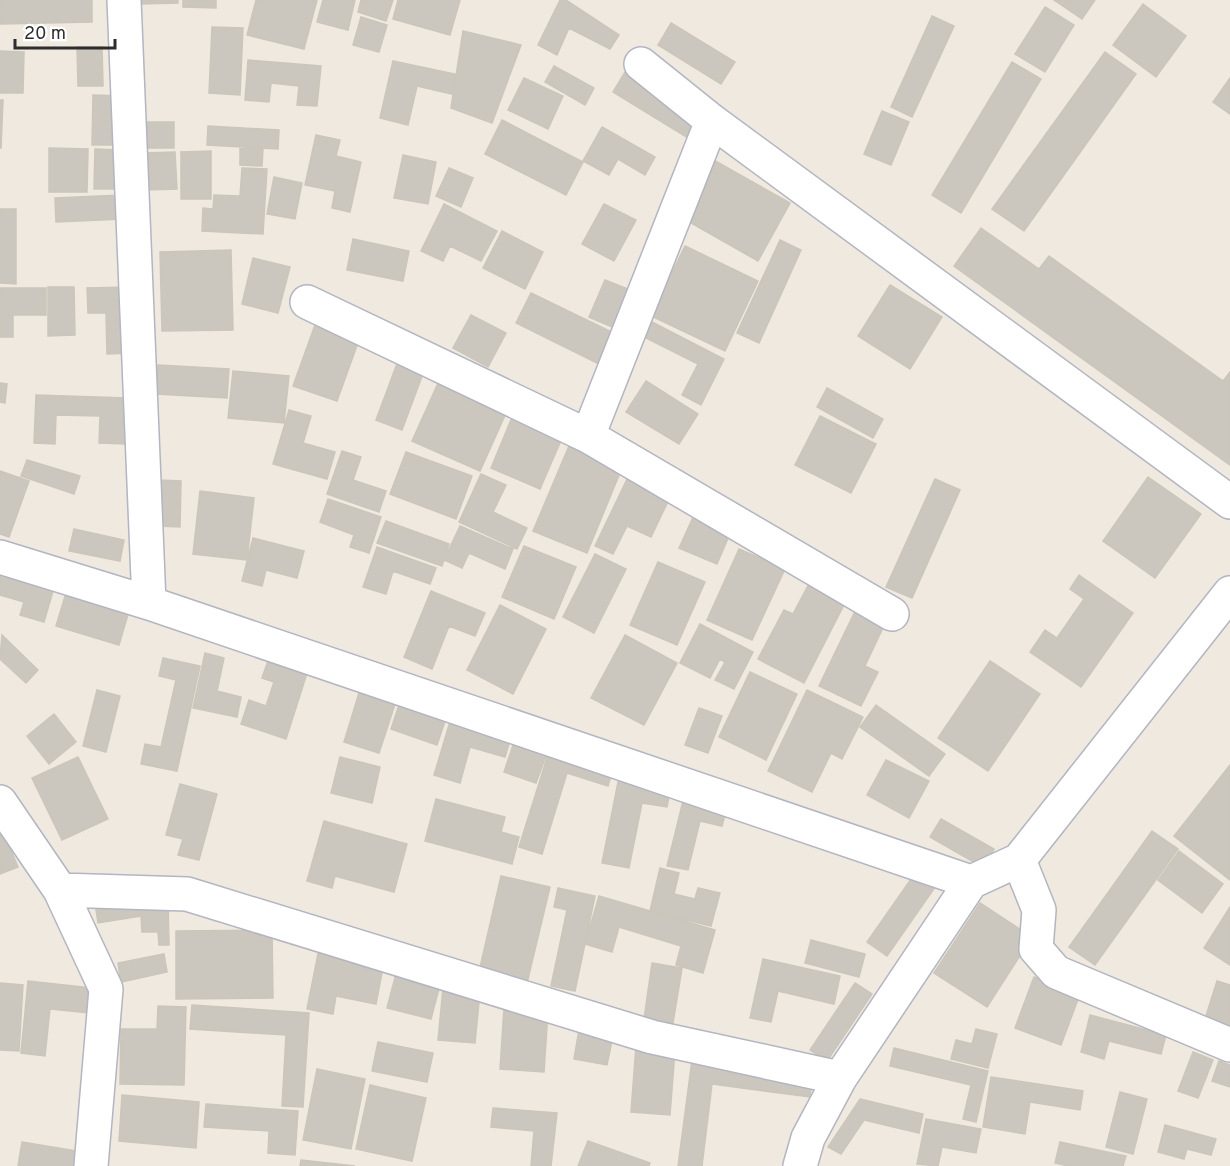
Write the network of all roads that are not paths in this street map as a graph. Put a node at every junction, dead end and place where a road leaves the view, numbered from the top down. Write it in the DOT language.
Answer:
graph roads {
  1 [pos="124,0"];
  2 [pos="641,64"];
  3 [pos="712,121"];
  4 [pos="307,302"];
  5 [pos="588,436"];
  6 [pos="1230,502"];
  7 [pos="0,557"];
  8 [pos="1230,593"];
  9 [pos="149,603"];
  10 [pos="892,614"];
  11 [pos="0,802"];
  12 [pos="1018,860"];
  13 [pos="971,882"];
  14 [pos="60,890"];
  15 [pos="1230,1045"];
  16 [pos="840,1078"];
  17 [pos="91,1166"];
  18 [pos="800,1166"];
  1 -- 9 [label="street"];
  2 -- 3 [label="street"];
  3 -- 5 [label="street"];
  3 -- 6 [label="street"];
  4 -- 5 [label="street"];
  5 -- 10 [label="street"];
  7 -- 9 [label="street"];
  8 -- 12 [label="street"];
  9 -- 13 [label="street"];
  11 -- 14 [label="street"];
  12 -- 13 [label="street"];
  12 -- 15 [label="street"];
  13 -- 16 [label="street"];
  14 -- 16 [label="street"];
  14 -- 17 [label="street"];
  16 -- 18 [label="street"];
}
